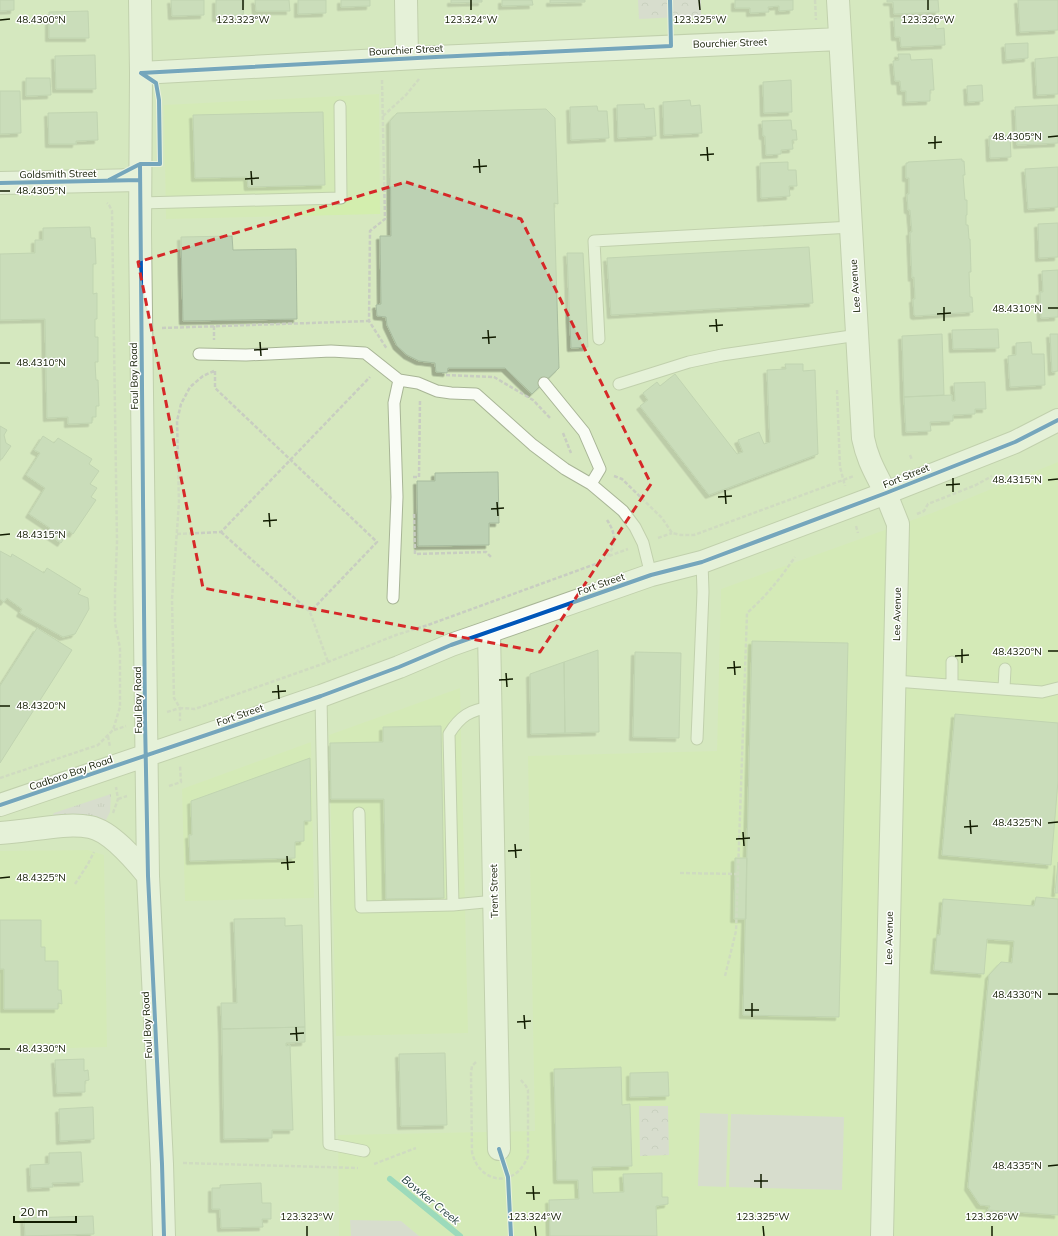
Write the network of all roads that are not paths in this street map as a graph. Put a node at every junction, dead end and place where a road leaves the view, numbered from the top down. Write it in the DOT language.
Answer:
graph roads {
  1 [pos="140,0"];
  2 [pos="406,0"];
  3 [pos="838,0"];
  4 [pos="840,39"];
  5 [pos="407,58"];
  6 [pos="141,73"];
  7 [pos="340,106"];
  8 [pos="140,180"];
  9 [pos="0,183"];
  10 [pos="140,203"];
  11 [pos="852,228"];
  12 [pos="858,335"];
  13 [pos="599,338"];
  14 [pos="199,354"];
  15 [pos="399,380"];
  16 [pos="544,383"];
  17 [pos="619,384"];
  18 [pos="1058,420"];
  19 [pos="591,484"];
  20 [pos="886,493"];
  21 [pos="702,562"];
  22 [pos="651,575"];
  23 [pos="393,598"];
  24 [pos="489,632"];
  25 [pos="952,662"];
  26 [pos="1005,669"];
  27 [pos="895,680"];
  28 [pos="952,684"];
  29 [pos="1004,688"];
  30 [pos="1058,688"];
  31 [pos="321,696"];
  32 [pos="490,706"];
  33 [pos="697,739"];
  34 [pos="146,756"];
  35 [pos="0,805"];
  36 [pos="359,813"];
  37 [pos="0,833"];
  38 [pos="148,876"];
  39 [pos="495,901"];
  40 [pos="452,905"];
  41 [pos="499,1149"];
  42 [pos="364,1151"];
  43 [pos="164,1236"];
  44 [pos="882,1236"];
  1 -- 6 [label="street, Foul Bay Road"];
  2 -- 5 [label="street"];
  3 -- 4 [label="street, Lee Avenue"];
  4 -- 5 [label="street, Bourchier Street"];
  4 -- 11 [label="street, Lee Avenue"];
  5 -- 6 [label="street, Bourchier Street"];
  6 -- 8 [label="street, Foul Bay Road"];
  7 -- 10 [label="lane"];
  8 -- 9 [label="street, Goldsmith Street"];
  8 -- 10 [label="street, Foul Bay Road"];
  10 -- 34 [label="street, Foul Bay Road"];
  11 -- 12 [label="street, Lee Avenue"];
  11 -- 13 [label="lane"];
  12 -- 17 [label="lane"];
  12 -- 20 [label="street, Lee Avenue"];
  14 -- 15 [label="lane"];
  15 -- 19 [label="lane"];
  15 -- 23 [label="lane"];
  16 -- 19 [label="lane"];
  18 -- 20 [label="street, Fort Street"];
  19 -- 22 [label="lane"];
  20 -- 21 [label="street, Fort Street"];
  20 -- 27 [label="street, Lee Avenue"];
  21 -- 22 [label="street, Fort Street"];
  21 -- 33 [label="lane"];
  22 -- 24 [label="street, Fort Street"];
  24 -- 31 [label="street, Fort Street"];
  24 -- 32 [label="street, Trent Street"];
  25 -- 28 [label="lane"];
  26 -- 29 [label="lane"];
  27 -- 28 [label="lane"];
  27 -- 44 [label="street, Lee Avenue"];
  28 -- 29 [label="lane"];
  29 -- 30 [label="lane"];
  31 -- 34 [label="street, Fort Street"];
  31 -- 42 [label="lane"];
  32 -- 39 [label="street, Trent Street"];
  32 -- 40 [label="lane"];
  34 -- 35 [label="street, Cadboro Bay Road"];
  34 -- 38 [label="street, Foul Bay Road"];
  36 -- 40 [label="lane"];
  37 -- 38 [label="street"];
  38 -- 43 [label="street, Foul Bay Road"];
  39 -- 40 [label="lane"];
  39 -- 41 [label="street, Trent Street"];
}
